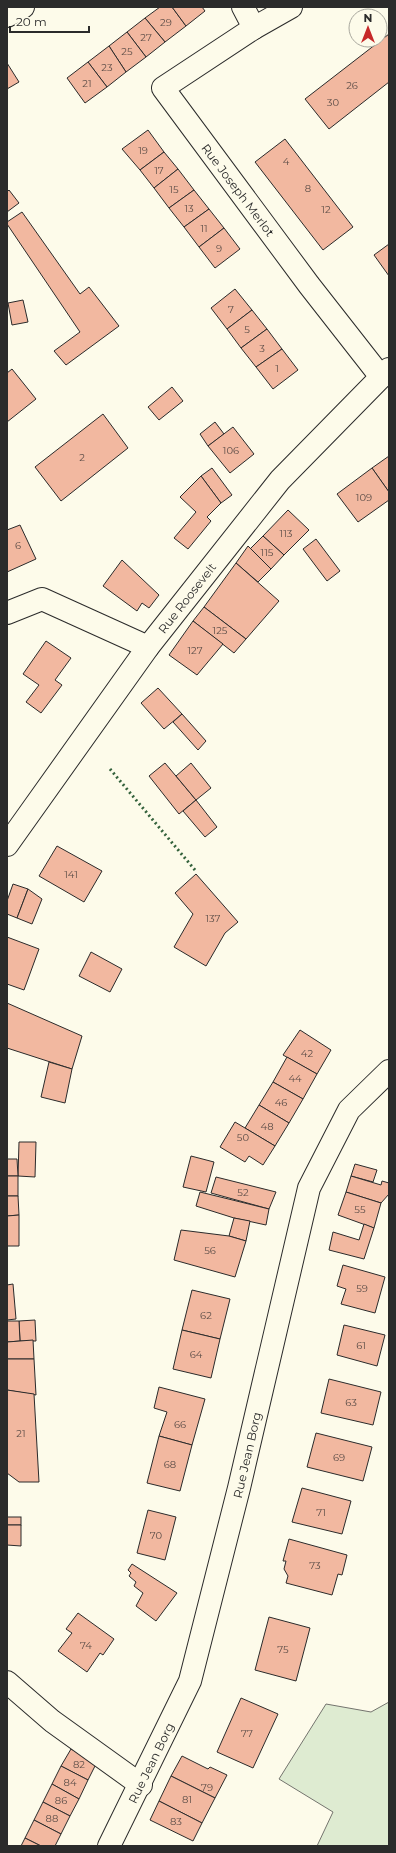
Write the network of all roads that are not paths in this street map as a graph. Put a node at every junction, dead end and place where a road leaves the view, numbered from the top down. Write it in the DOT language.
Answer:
graph roads {
  1 [pos="23,7"];
  2 [pos="243,7"];
  3 [pos="291,7"];
  4 [pos="7,16"];
  5 [pos="254,28"];
  6 [pos="385,373"];
  7 [pos="7,613"];
  8 [pos="148,647"];
  9 [pos="7,845"];
  10 [pos="389,1071"];
  11 [pos="7,1682"];
  12 [pos="141,1785"];
  13 [pos="109,1846"];
  1 -- 4 [label="street"];
  2 -- 5 [label="street"];
  3 -- 5 [label="street, Rue Joseph Merlot"];
  5 -- 6 [label="street, Rue Joseph Merlot"];
  6 -- 8 [label="street, Rue Roosevelt"];
  7 -- 8 [label="street"];
  8 -- 9 [label="street, Rue Roosevelt"];
  10 -- 12 [label="street, Rue Jean Borg"];
  11 -- 12 [label="street"];
  12 -- 13 [label="street, Rue Jean Borg"];
}
